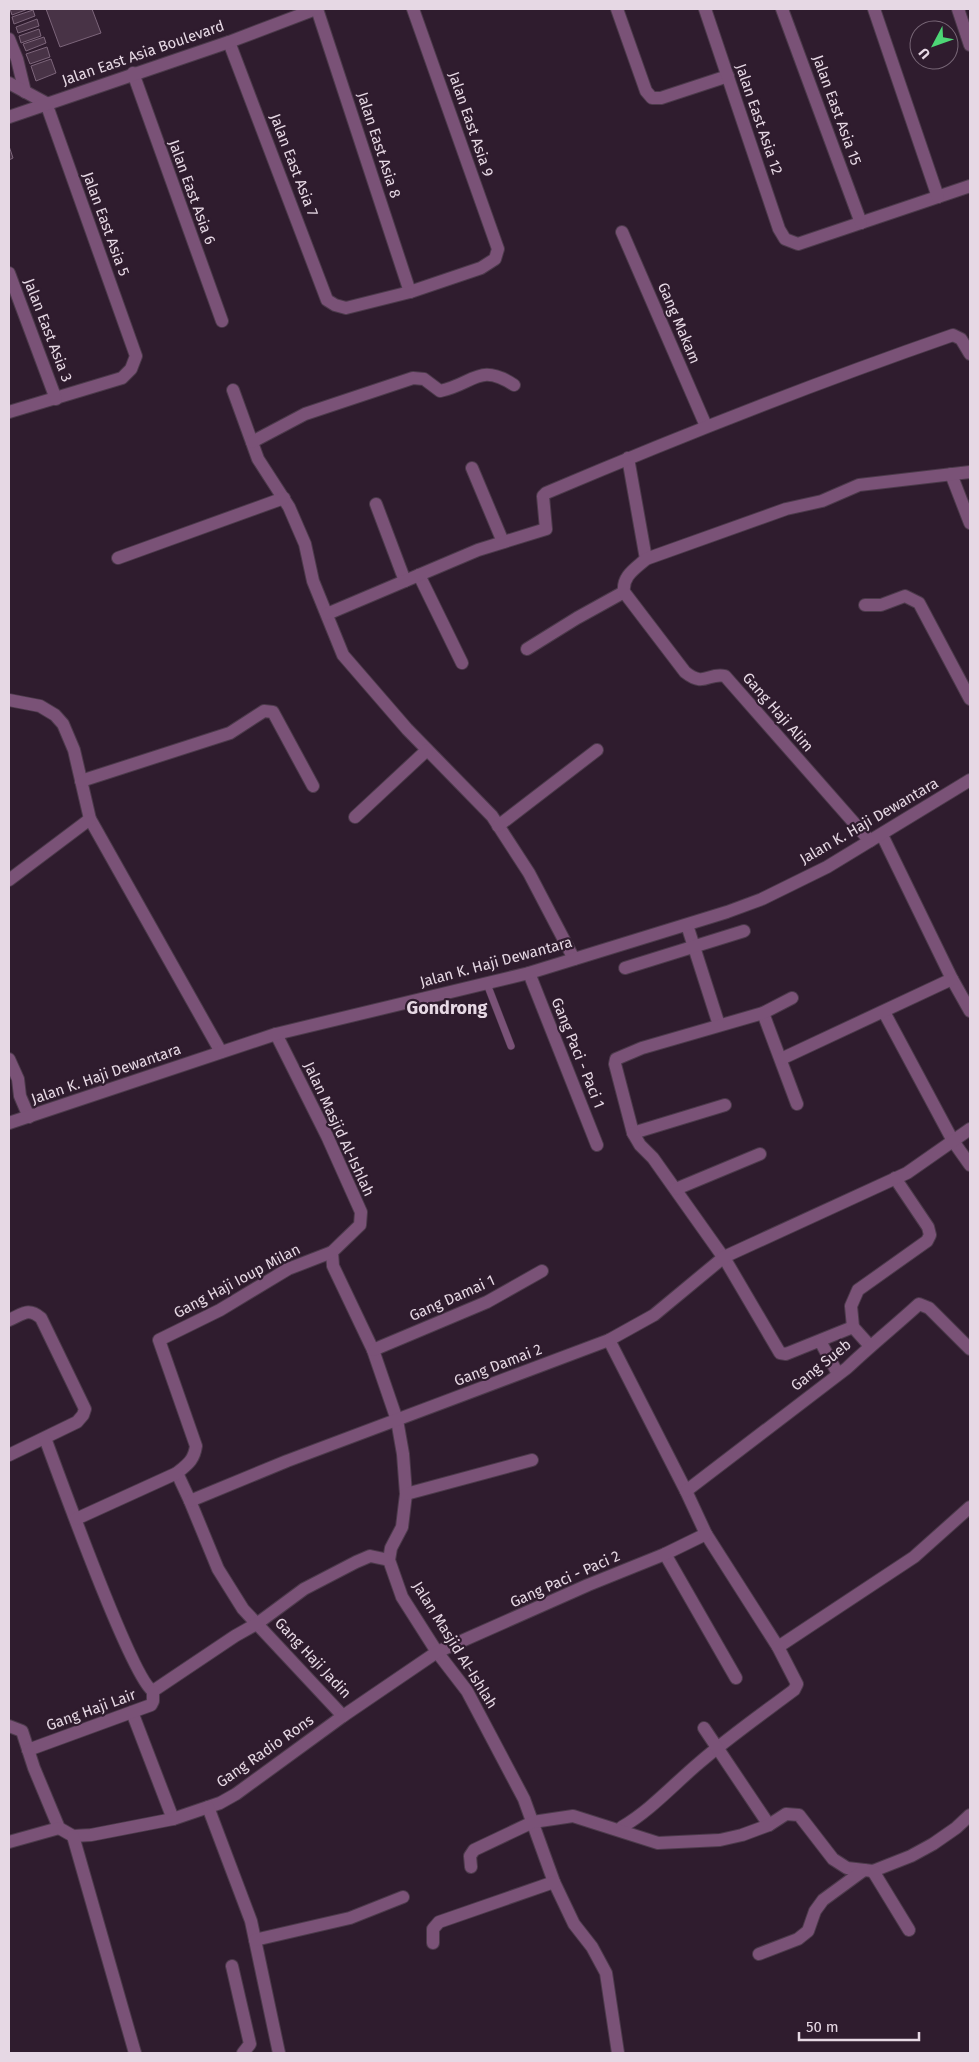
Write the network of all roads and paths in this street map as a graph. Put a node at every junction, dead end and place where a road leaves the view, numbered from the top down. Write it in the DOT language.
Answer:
graph roads {
  1 [pos="317,9"];
  2 [pos="413,9"];
  3 [pos="617,9"];
  4 [pos="705,9"];
  5 [pos="782,9"];
  6 [pos="874,9"];
  7 [pos="958,9"];
  8 [pos="9,39"];
  9 [pos="229,42"];
  10 [pos="970,46"];
  11 [pos="133,73"];
  12 [pos="728,76"];
  13 [pos="9,83"];
  14 [pos="25,92"];
  15 [pos="46,103"];
  16 [pos="9,117"];
  17 [pos="970,186"];
  18 [pos="938,197"];
  19 [pos="861,223"];
  20 [pos="622,232"];
  21 [pos="9,273"];
  22 [pos="410,292"];
  23 [pos="222,321"];
  24 [pos="970,354"];
  25 [pos="514,385"];
  26 [pos="232,390"];
  27 [pos="56,399"];
  28 [pos="9,412"];
  29 [pos="706,426"];
  30 [pos="252,442"];
  31 [pos="628,458"];
  32 [pos="472,468"];
  33 [pos="970,472"];
  34 [pos="951,474"];
  35 [pos="284,498"];
  36 [pos="376,504"];
  37 [pos="970,523"];
  38 [pos="503,542"];
  39 [pos="118,558"];
  40 [pos="646,559"];
  41 [pos="419,575"];
  42 [pos="405,581"];
  43 [pos="624,592"];
  44 [pos="865,605"];
  45 [pos="327,614"];
  46 [pos="527,649"];
  47 [pos="462,662"];
  48 [pos="970,698"];
  49 [pos="9,700"];
  50 [pos="428,750"];
  51 [pos="597,750"];
  52 [pos="970,780"];
  53 [pos="80,781"];
  54 [pos="313,786"];
  55 [pos="90,818"];
  56 [pos="355,818"];
  57 [pos="498,826"];
  58 [pos="882,834"];
  59 [pos="870,842"];
  60 [pos="9,880"];
  61 [pos="687,925"];
  62 [pos="744,931"];
  63 [pos="694,947"];
  64 [pos="574,959"];
  65 [pos="625,968"];
  66 [pos="529,973"];
  67 [pos="952,979"];
  68 [pos="487,984"];
  69 [pos="792,998"];
  70 [pos="970,1011"];
  71 [pos="884,1012"];
  72 [pos="763,1013"];
  73 [pos="719,1025"];
  74 [pos="276,1034"];
  75 [pos="511,1046"];
  76 [pos="221,1052"];
  77 [pos="9,1059"];
  78 [pos="781,1059"];
  79 [pos="798,1104"];
  80 [pos="725,1105"];
  81 [pos="29,1117"];
  82 [pos="9,1123"];
  83 [pos="970,1129"];
  84 [pos="633,1133"];
  85 [pos="953,1141"];
  86 [pos="597,1145"];
  87 [pos="760,1154"];
  88 [pos="970,1165"];
  89 [pos="895,1178"];
  90 [pos="676,1189"];
  91 [pos="332,1252"];
  92 [pos="724,1257"];
  93 [pos="542,1272"];
  94 [pos="9,1320"];
  95 [pos="853,1327"];
  96 [pos="609,1340"];
  97 [pos="820,1341"];
  98 [pos="870,1346"];
  99 [pos="970,1349"];
  100 [pos="373,1350"];
  101 [pos="838,1374"];
  102 [pos="397,1420"];
  103 [pos="45,1438"];
  104 [pos="9,1456"];
  105 [pos="532,1460"];
  106 [pos="177,1472"];
  107 [pos="686,1491"];
  108 [pos="406,1494"];
  109 [pos="190,1500"];
  110 [pos="970,1508"];
  111 [pos="76,1519"];
  112 [pos="706,1534"];
  113 [pos="665,1554"];
  114 [pos="389,1560"];
  115 [pos="258,1623"];
  116 [pos="778,1647"];
  117 [pos="437,1652"];
  118 [pos="736,1678"];
  119 [pos="153,1691"];
  120 [pos="132,1712"];
  121 [pos="343,1716"];
  122 [pos="9,1726"];
  123 [pos="704,1728"];
  124 [pos="717,1747"];
  125 [pos="28,1750"];
  126 [pos="208,1807"];
  127 [pos="970,1814"];
  128 [pos="173,1818"];
  129 [pos="534,1822"];
  130 [pos="768,1825"];
  131 [pos="622,1827"];
  132 [pos="59,1828"];
  133 [pos="73,1836"];
  134 [pos="9,1842"];
  135 [pos="471,1867"];
  136 [pos="869,1870"];
  137 [pos="554,1882"];
  138 [pos="403,1897"];
  139 [pos="909,1930"];
  140 [pos="255,1940"];
  141 [pos="433,1943"];
  142 [pos="759,1954"];
  143 [pos="232,1966"];
  144 [pos="135,2053"];
  145 [pos="243,2053"];
  146 [pos="279,2053"];
  147 [pos="618,2053"];
  1 -- 9 [label="street, Jalan East Asia Boulevard"];
  1 -- 22 [label="street, Jalan East Asia 8"];
  2 -- 22 [label="street, Jalan East Asia 9"];
  3 -- 12 [label="street"];
  4 -- 12 [label="street, Jalan East Asia 12"];
  5 -- 19 [label="street, Jalan East Asia 15"];
  6 -- 18 [label="street"];
  7 -- 10 [label="street"];
  8 -- 14 [label="street"];
  9 -- 11 [label="street, Jalan East Asia Boulevard"];
  9 -- 22 [label="street, Jalan East Asia 7"];
  11 -- 15 [label="street, Jalan East Asia Boulevard"];
  11 -- 23 [label="street, Jalan East Asia 6"];
  12 -- 19 [label="street, Jalan East Asia 12"];
  13 -- 14 [label="street"];
  14 -- 15 [label="street"];
  15 -- 16 [label="street, Jalan East Asia Boulevard"];
  15 -- 27 [label="street, Jalan East Asia 5"];
  17 -- 18 [label="street"];
  18 -- 19 [label="street"];
  20 -- 29 [label="street, Gang Makam"];
  21 -- 27 [label="street, Jalan East Asia 3"];
  24 -- 29 [label="street"];
  25 -- 30 [label="street"];
  26 -- 30 [label="street"];
  27 -- 28 [label="street"];
  29 -- 31 [label="street"];
  30 -- 35 [label="street"];
  31 -- 38 [label="street"];
  31 -- 40 [label="street"];
  32 -- 38 [label="street"];
  33 -- 34 [label="street"];
  34 -- 37 [label="street"];
  34 -- 40 [label="street"];
  35 -- 39 [label="street"];
  35 -- 45 [label="street"];
  36 -- 42 [label="street"];
  38 -- 41 [label="street"];
  40 -- 43 [label="street"];
  41 -- 42 [label="street"];
  41 -- 47 [label="street"];
  42 -- 45 [label="street"];
  43 -- 46 [label="street"];
  43 -- 59 [label="street, Gang Haji Alim"];
  44 -- 48 [label="street"];
  45 -- 50 [label="street"];
  49 -- 53 [label="street"];
  50 -- 56 [label="street"];
  50 -- 57 [label="street"];
  51 -- 57 [label="street"];
  52 -- 58 [label="street, Jalan K. Haji Dewantara"];
  53 -- 54 [label="street"];
  53 -- 55 [label="street"];
  55 -- 60 [label="street"];
  55 -- 76 [label="street"];
  57 -- 64 [label="street"];
  58 -- 59 [label="street, Jalan K. Haji Dewantara"];
  58 -- 67 [label="street"];
  59 -- 61 [label="street, Jalan K. Haji Dewantara"];
  61 -- 63 [label="street"];
  61 -- 64 [label="street, Jalan K. Haji Dewantara"];
  62 -- 63 [label="street"];
  63 -- 65 [label="street"];
  63 -- 73 [label="street"];
  64 -- 66 [label="street, Jalan K. Haji Dewantara"];
  66 -- 68 [label="street, Jalan K. Haji Dewantara"];
  66 -- 86 [label="street, Gang Paci - Paci 1"];
  67 -- 70 [label="street"];
  67 -- 71 [label="street"];
  68 -- 74 [label="street, Jalan K. Haji Dewantara"];
  68 -- 75 [label="lane"];
  69 -- 72 [label="street"];
  71 -- 78 [label="street"];
  71 -- 85 [label="street"];
  72 -- 73 [label="street"];
  72 -- 78 [label="street"];
  73 -- 84 [label="street"];
  74 -- 76 [label="street, Jalan K. Haji Dewantara"];
  74 -- 91 [label="street, Jalan Masjid Al-Ishlah"];
  76 -- 81 [label="street, Jalan K. Haji Dewantara"];
  77 -- 81 [label="street"];
  78 -- 79 [label="street"];
  80 -- 84 [label="street"];
  81 -- 82 [label="street, Jalan K. Haji Dewantara"];
  83 -- 85 [label="street, Gang Damai 2"];
  84 -- 90 [label="street"];
  85 -- 88 [label="street"];
  85 -- 89 [label="street, Gang Damai 2"];
  87 -- 90 [label="street"];
  89 -- 92 [label="street, Gang Damai 2"];
  89 -- 95 [label="street"];
  90 -- 92 [label="street"];
  91 -- 100 [label="street"];
  91 -- 106 [label="street, Gang Haji Ioup Milan"];
  92 -- 96 [label="street, Gang Damai 2"];
  92 -- 97 [label="street"];
  93 -- 100 [label="street, Gang Damai 1"];
  94 -- 103 [label="street"];
  95 -- 97 [label="street"];
  95 -- 98 [label="street"];
  96 -- 102 [label="street, Gang Damai 2"];
  96 -- 107 [label="street"];
  97 -- 101 [label="street"];
  98 -- 99 [label="street, Gang Sueb"];
  98 -- 101 [label="street, Gang Sueb"];
  100 -- 102 [label="street"];
  101 -- 107 [label="street, Gang Sueb"];
  102 -- 108 [label="street"];
  102 -- 109 [label="street, Gang Damai 2"];
  103 -- 104 [label="street"];
  103 -- 111 [label="street"];
  105 -- 108 [label="street"];
  106 -- 109 [label="street, Gang Haji Jadin"];
  106 -- 111 [label="street"];
  107 -- 112 [label="street"];
  108 -- 114 [label="street"];
  109 -- 115 [label="street, Gang Haji Jadin"];
  110 -- 116 [label="street"];
  111 -- 119 [label="street"];
  112 -- 113 [label="street, Gang Paci - Paci 2"];
  112 -- 116 [label="street"];
  113 -- 117 [label="street, Gang Paci - Paci 2"];
  113 -- 118 [label="street"];
  114 -- 115 [label="street"];
  114 -- 117 [label="street, Jalan Masjid Al-Ishlah"];
  115 -- 119 [label="street"];
  115 -- 121 [label="street, Gang Haji Jadin"];
  116 -- 124 [label="street"];
  117 -- 121 [label="street, Gang Radio Rons"];
  117 -- 129 [label="street, Jalan Masjid Al-Ishlah"];
  119 -- 120 [label="street, Gang Haji Lair"];
  120 -- 125 [label="street, Gang Haji Lair"];
  120 -- 128 [label="street"];
  121 -- 126 [label="street, Gang Radio Rons"];
  122 -- 125 [label="street"];
  123 -- 124 [label="street"];
  124 -- 130 [label="street"];
  124 -- 131 [label="street"];
  125 -- 132 [label="street"];
  126 -- 128 [label="street, Gang Radio Rons"];
  126 -- 140 [label="street"];
  127 -- 136 [label="street"];
  128 -- 133 [label="street, Gang Radio Rons"];
  129 -- 130 [label="street"];
  129 -- 135 [label="street"];
  129 -- 137 [label="street, Jalan Masjid Al-Ishlah"];
  130 -- 136 [label="street"];
  132 -- 133 [label="street"];
  132 -- 134 [label="street"];
  133 -- 144 [label="street"];
  136 -- 139 [label="street"];
  136 -- 142 [label="street"];
  137 -- 141 [label="street"];
  137 -- 147 [label="street, Jalan Masjid Al-Ishlah"];
  138 -- 140 [label="street"];
  140 -- 146 [label="street"];
  143 -- 145 [label="street"];
}
